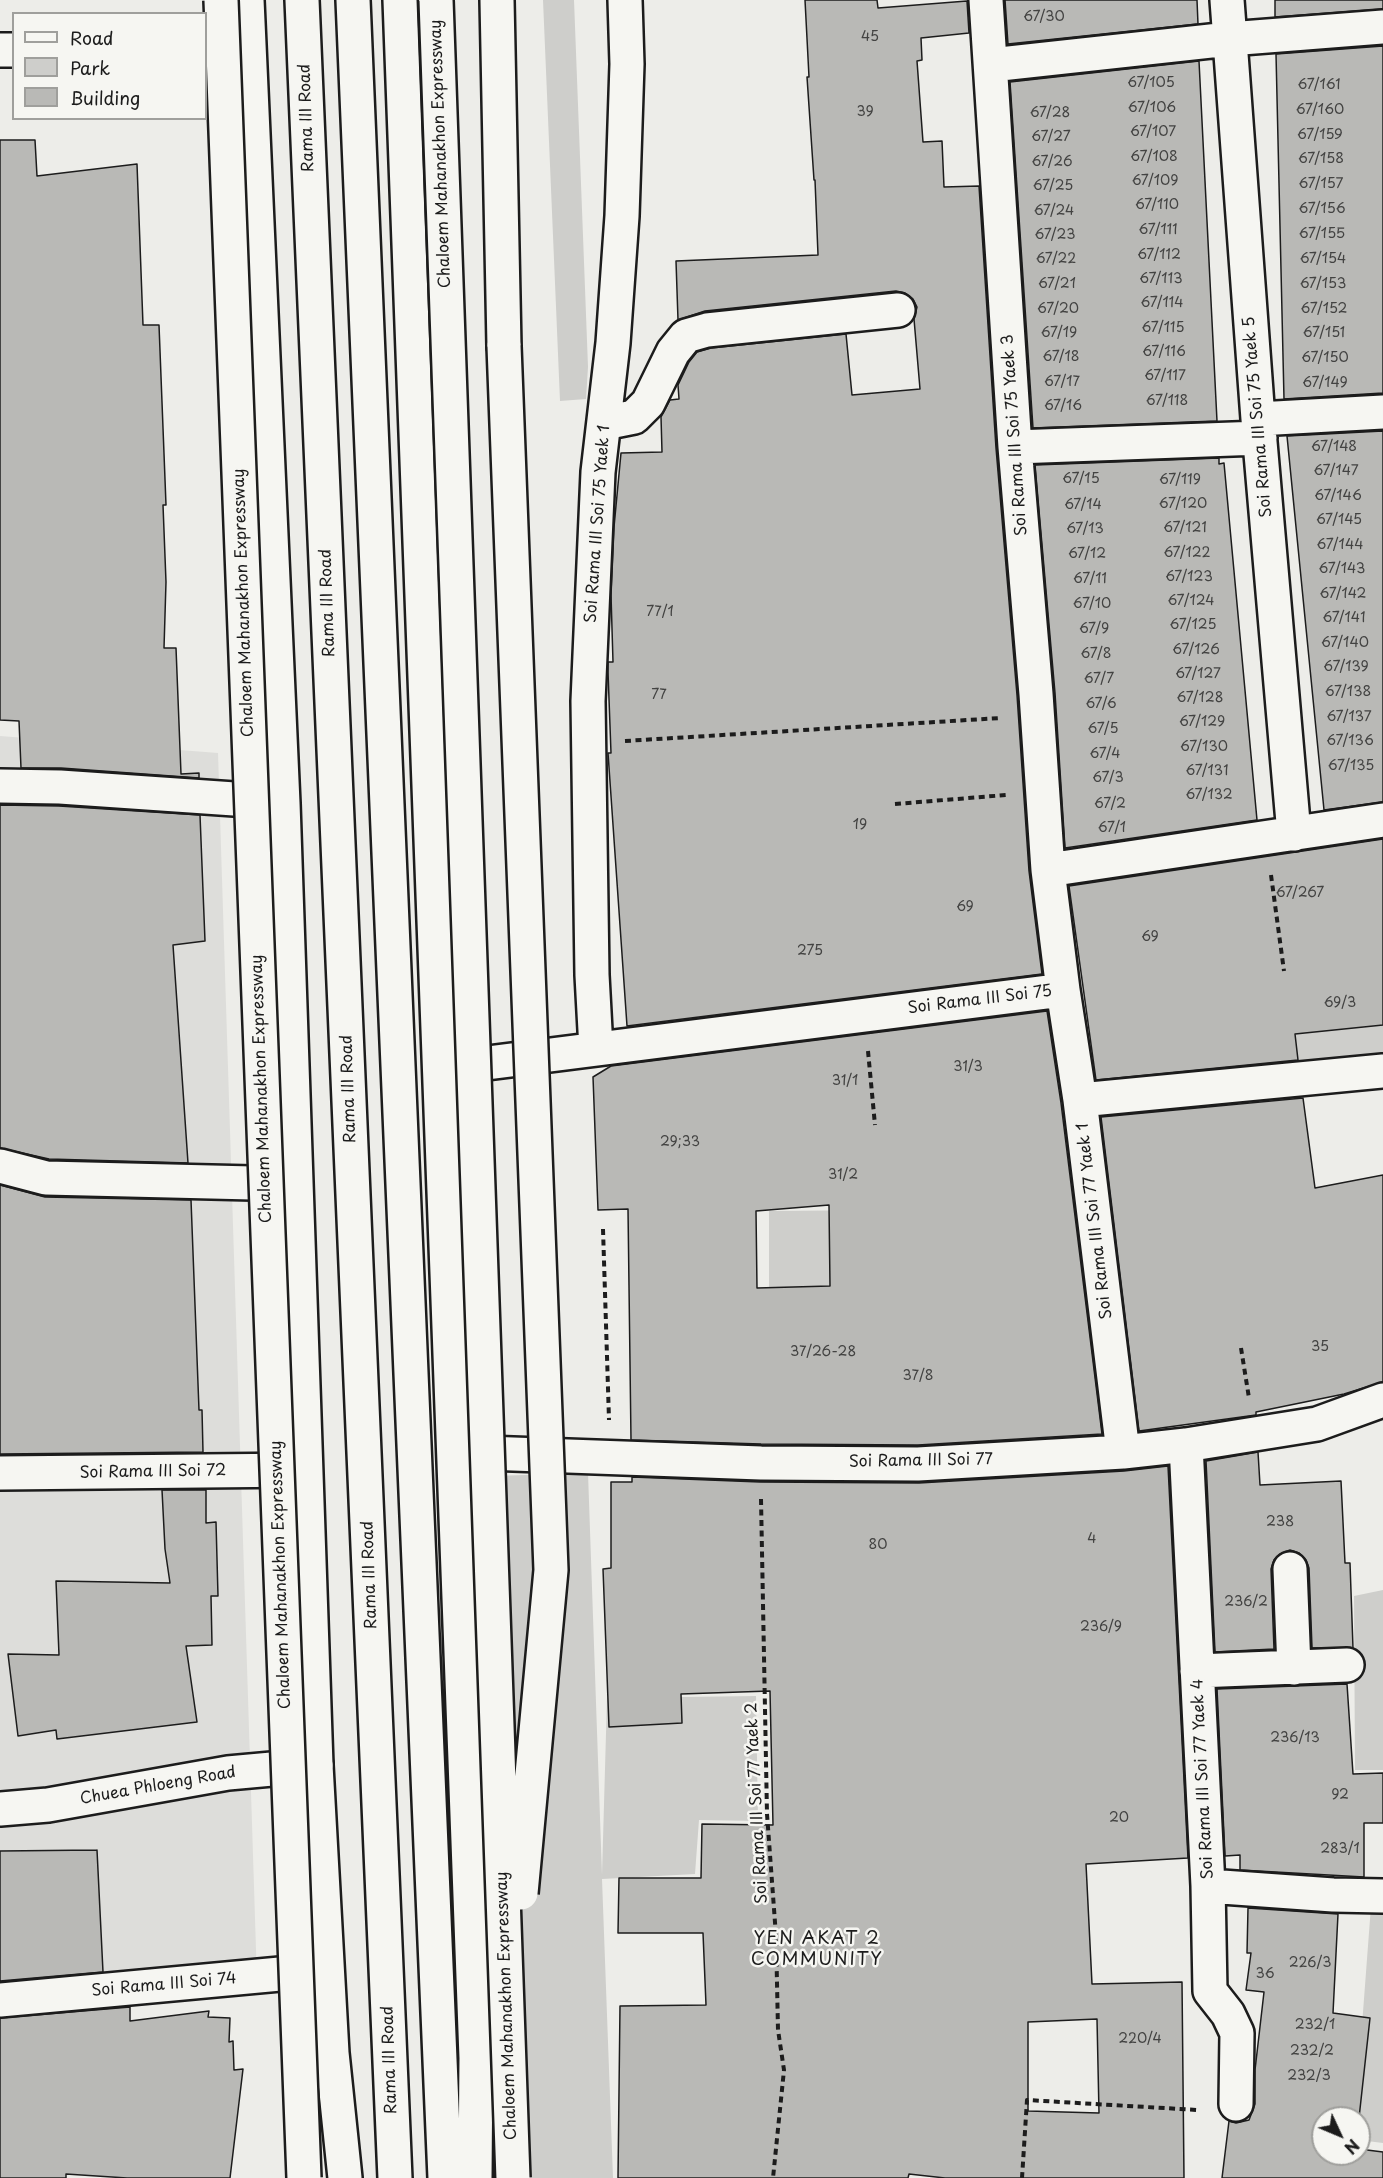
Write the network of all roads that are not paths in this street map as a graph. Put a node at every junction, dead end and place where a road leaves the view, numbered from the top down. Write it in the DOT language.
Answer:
graph roads {
  1 [pos="221,0"];
  2 [pos="247,0"];
  3 [pos="302,0"];
  4 [pos="353,0"];
  5 [pos="400,0"];
  6 [pos="436,0"];
  7 [pos="497,0"];
  8 [pos="626,0"];
  9 [pos="986,0"];
  10 [pos="1227,0"];
  11 [pos="1383,27"];
  12 [pos="1229,39"];
  13 [pos="207,51"];
  14 [pos="249,51"];
  15 [pos="991,65"];
  16 [pos="898,310"];
  17 [pos="1383,412"];
  18 [pos="604,423"];
  19 [pos="1259,428"];
  20 [pos="1015,447"];
  21 [pos="0,786"];
  22 [pos="283,803"];
  23 [pos="1383,820"];
  24 [pos="1280,836"];
  25 [pos="1048,870"];
  26 [pos="1063,990"];
  27 [pos="596,1049"];
  28 [pos="440,1069"];
  29 [pos="1383,1071"];
  30 [pos="1080,1100"];
  31 [pos="0,1166"];
  32 [pos="295,1184"];
  33 [pos="1383,1400"];
  34 [pos="1186,1445"];
  35 [pos="454,1452"];
  36 [pos="1123,1452"];
  37 [pos="306,1470"];
  38 [pos="0,1473"];
  39 [pos="1290,1569"];
  40 [pos="1347,1665"];
  41 [pos="1294,1668"];
  42 [pos="1197,1671"];
  43 [pos="316,1765"];
  44 [pos="0,1809"];
  45 [pos="1208,1886"];
  46 [pos="1383,1896"];
  47 [pos="328,1970"];
  48 [pos="0,2000"];
  49 [pos="508,2031"];
  50 [pos="332,2053"];
  51 [pos="476,2058"];
  52 [pos="1236,2104"];
  53 [pos="304,2178"];
  54 [pos="329,2178"];
  55 [pos="345,2178"];
  56 [pos="395,2178"];
  57 [pos="446,2178"];
  58 [pos="475,2178"];
  59 [pos="494,2178"];
  60 [pos="513,2178"];
  1 -- 53 [label="main road, Chaloem Mahanakhon Expressway, bridge"];
  2 -- 14 [label="main road"];
  3 -- 56 [label="main road, Rama III Road"];
  4 -- 57 [label="main road"];
  5 -- 28 [label="main road"];
  6 -- 49 [label="main road, Chaloem Mahanakhon Expressway, bridge"];
  7 -- 49 [label="main road, bridge"];
  8 -- 18 [label="main road, Soi Rama III Soi 75 Yaek 1"];
  9 -- 15 [label="main road, Soi Rama III Soi 75 Yaek 3"];
  10 -- 12 [label="main road, Soi Rama III Soi 75 Yaek 5"];
  11 -- 12 [label="main road"];
  12 -- 15 [label="main road"];
  12 -- 19 [label="main road, Soi Rama III Soi 75 Yaek 5"];
  13 -- 14 [label="main road"];
  14 -- 22 [label="main road"];
  15 -- 20 [label="main road, Soi Rama III Soi 75 Yaek 3"];
  16 -- 18 [label="main road"];
  17 -- 19 [label="main road"];
  18 -- 27 [label="main road, Soi Rama III Soi 75 Yaek 1"];
  19 -- 20 [label="main road"];
  19 -- 24 [label="main road, Soi Rama III Soi 75 Yaek 5"];
  20 -- 25 [label="main road, Soi Rama III Soi 75 Yaek 3"];
  21 -- 22 [label="main road"];
  22 -- 32 [label="main road"];
  23 -- 24 [label="main road"];
  24 -- 25 [label="main road"];
  25 -- 26 [label="main road, Soi Rama III Soi 75"];
  26 -- 27 [label="main road, Soi Rama III Soi 75"];
  26 -- 30 [label="main road, Soi Rama III Soi 77 Yaek 1"];
  27 -- 28 [label="main road, Soi Rama III Soi 75"];
  28 -- 35 [label="main road"];
  29 -- 30 [label="main road"];
  30 -- 36 [label="main road, Soi Rama III Soi 77 Yaek 1"];
  31 -- 32 [label="main road"];
  32 -- 37 [label="main road"];
  33 -- 34 [label="main road, Soi Rama III Soi 77"];
  34 -- 36 [label="main road, Soi Rama III Soi 77"];
  34 -- 42 [label="main road, Soi Rama III Soi 77 Yaek 4"];
  35 -- 36 [label="main road, Soi Rama III Soi 77"];
  35 -- 51 [label="main road"];
  37 -- 38 [label="main road, Soi Rama III Soi 72"];
  37 -- 43 [label="main road"];
  39 -- 41 [label="main road"];
  40 -- 41 [label="main road"];
  41 -- 42 [label="main road"];
  42 -- 45 [label="main road, Soi Rama III Soi 77 Yaek 4"];
  43 -- 44 [label="main road, Chuea Phloeng Road"];
  43 -- 47 [label="main road"];
  45 -- 46 [label="main road"];
  45 -- 52 [label="main road, Soi Rama III Soi 77 Yaek 4"];
  47 -- 48 [label="main road, Soi Rama III Soi 74"];
  47 -- 50 [label="main road"];
  49 -- 60 [label="main road, Chaloem Mahanakhon Expressway, bridge"];
  50 -- 54 [label="main road"];
  50 -- 55 [label="main road"];
  51 -- 58 [label="main road"];
  51 -- 59 [label="main road"];
}
